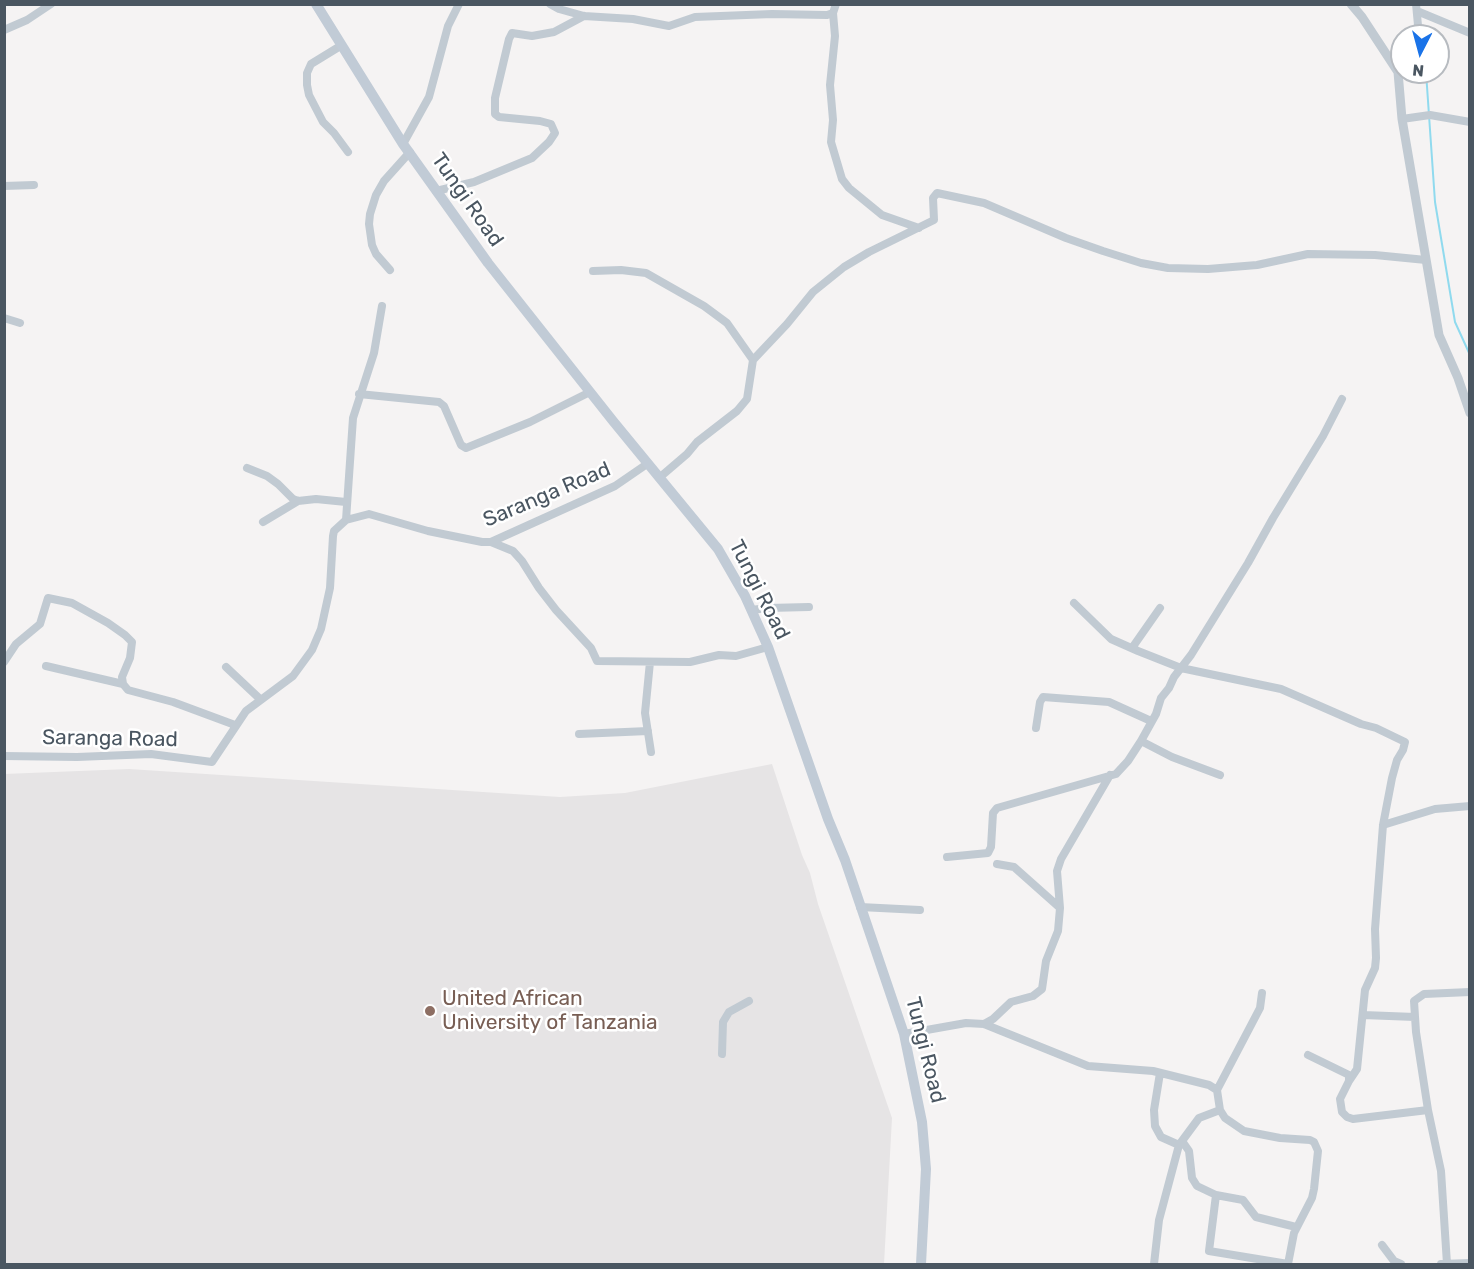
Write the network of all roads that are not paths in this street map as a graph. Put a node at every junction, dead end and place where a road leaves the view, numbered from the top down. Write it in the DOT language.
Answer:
graph roads {
  1 [pos="51,4"];
  2 [pos="459,4"];
  3 [pos="550,4"];
  4 [pos="1351,4"];
  5 [pos="319,5"];
  6 [pos="1416,8"];
  7 [pos="835,9"];
  8 [pos="584,16"];
  9 [pos="1418,24"];
  10 [pos="4,30"];
  11 [pos="1470,33"];
  12 [pos="342,45"];
  13 [pos="1390,56"];
  14 [pos="1402,84"];
  15 [pos="1402,119"];
  16 [pos="1470,122"];
  17 [pos="407,148"];
  18 [pos="348,152"];
  19 [pos="34,184"];
  20 [pos="4,186"];
  21 [pos="436,191"];
  22 [pos="919,228"];
  23 [pos="1426,260"];
  24 [pos="390,270"];
  25 [pos="593,271"];
  26 [pos="382,306"];
  27 [pos="4,318"];
  28 [pos="20,323"];
  29 [pos="753,360"];
  30 [pos="590,392"];
  31 [pos="359,394"];
  32 [pos="1342,399"];
  33 [pos="1470,413"];
  34 [pos="647,464"];
  35 [pos="247,468"];
  36 [pos="659,478"];
  37 [pos="298,501"];
  38 [pos="346,502"];
  39 [pos="346,520"];
  40 [pos="263,522"];
  41 [pos="491,542"];
  42 [pos="1074,603"];
  43 [pos="809,607"];
  44 [pos="1160,608"];
  45 [pos="752,610"];
  46 [pos="768,647"];
  47 [pos="1132,648"];
  48 [pos="4,662"];
  49 [pos="650,662"];
  50 [pos="46,666"];
  51 [pos="226,667"];
  52 [pos="1181,668"];
  53 [pos="123,684"];
  54 [pos="260,699"];
  55 [pos="1150,721"];
  56 [pos="235,725"];
  57 [pos="1036,728"];
  58 [pos="648,731"];
  59 [pos="579,734"];
  60 [pos="1141,741"];
  61 [pos="651,752"];
  62 [pos="4,756"];
  63 [pos="1110,775"];
  64 [pos="1220,775"];
  65 [pos="1470,806"];
  66 [pos="1383,825"];
  67 [pos="947,857"];
  68 [pos="997,864"];
  69 [pos="860,907"];
  70 [pos="1060,908"];
  71 [pos="920,910"];
  72 [pos="1470,992"];
  73 [pos="1262,993"];
  74 [pos="749,1001"];
  75 [pos="1363,1015"];
  76 [pos="1415,1017"];
  77 [pos="984,1024"];
  78 [pos="904,1035"];
  79 [pos="722,1054"];
  80 [pos="1308,1055"];
  81 [pos="1160,1073"];
  82 [pos="1349,1081"];
  83 [pos="1217,1090"];
  84 [pos="1220,1110"];
  85 [pos="1428,1110"];
  86 [pos="1181,1143"];
  87 [pos="1216,1195"];
  88 [pos="1296,1227"];
  89 [pos="1382,1245"];
  90 [pos="1470,1263"];
  91 [pos="921,1264"];
  92 [pos="1154,1264"];
  93 [pos="1288,1264"];
  94 [pos="1401,1264"];
  95 [pos="1441,1264"];
  96 [pos="1447,1264"];
  1 -- 10 [label="street"];
  2 -- 17 [label="street"];
  3 -- 8 [label="street"];
  4 -- 13 [label="street"];
  5 -- 12 [label="main road, Tungi Road"];
  6 -- 9 [label="street"];
  6 -- 11 [label="street"];
  7 -- 8 [label="street"];
  7 -- 22 [label="street"];
  8 -- 21 [label="street"];
  12 -- 17 [label="main road, Tungi Road"];
  12 -- 18 [label="street"];
  14 -- 15 [label="street"];
  15 -- 16 [label="street"];
  15 -- 23 [label="street"];
  17 -- 21 [label="main road, Tungi Road"];
  17 -- 24 [label="street"];
  19 -- 20 [label="street"];
  21 -- 30 [label="main road, Tungi Road"];
  22 -- 23 [label="street"];
  22 -- 29 [label="street"];
  23 -- 33 [label="street"];
  25 -- 29 [label="street"];
  26 -- 31 [label="street"];
  27 -- 28 [label="street"];
  29 -- 36 [label="street"];
  30 -- 31 [label="street"];
  30 -- 34 [label="main road, Tungi Road"];
  31 -- 38 [label="street"];
  32 -- 52 [label="street"];
  34 -- 36 [label="main road, Tungi Road"];
  34 -- 41 [label="street, Saranga Road"];
  35 -- 37 [label="street"];
  36 -- 45 [label="main road, Tungi Road"];
  37 -- 38 [label="street"];
  37 -- 40 [label="street"];
  38 -- 39 [label="street"];
  39 -- 41 [label="street, Saranga Road"];
  39 -- 54 [label="street, Saranga Road"];
  41 -- 49 [label="street"];
  42 -- 47 [label="street"];
  43 -- 45 [label="street"];
  44 -- 47 [label="street"];
  45 -- 46 [label="main road, Tungi Road"];
  46 -- 49 [label="street"];
  46 -- 69 [label="main road, Tungi Road"];
  47 -- 52 [label="street"];
  48 -- 53 [label="street"];
  49 -- 58 [label="street"];
  50 -- 53 [label="street"];
  51 -- 54 [label="street"];
  52 -- 55 [label="street"];
  52 -- 66 [label="street"];
  53 -- 56 [label="street"];
  54 -- 56 [label="street, Saranga Road"];
  55 -- 57 [label="street"];
  55 -- 60 [label="street"];
  56 -- 62 [label="street, Saranga Road"];
  58 -- 59 [label="street"];
  58 -- 61 [label="street"];
  60 -- 63 [label="street"];
  60 -- 64 [label="street"];
  63 -- 67 [label="street"];
  63 -- 70 [label="street"];
  65 -- 66 [label="street"];
  66 -- 75 [label="street"];
  68 -- 70 [label="street"];
  69 -- 71 [label="street"];
  69 -- 78 [label="main road, Tungi Road"];
  70 -- 77 [label="street"];
  72 -- 76 [label="street"];
  73 -- 83 [label="street"];
  74 -- 79 [label="street"];
  75 -- 76 [label="street"];
  75 -- 82 [label="street"];
  76 -- 85 [label="street"];
  77 -- 78 [label="street"];
  77 -- 81 [label="street"];
  78 -- 91 [label="main road, Tungi Road"];
  80 -- 82 [label="street"];
  81 -- 83 [label="street"];
  81 -- 86 [label="street"];
  82 -- 85 [label="street"];
  83 -- 84 [label="street"];
  84 -- 86 [label="street"];
  84 -- 88 [label="street"];
  85 -- 96 [label="street"];
  86 -- 87 [label="street"];
  86 -- 92 [label="street"];
  87 -- 88 [label="street"];
  87 -- 93 [label="street"];
  88 -- 93 [label="street"];
  89 -- 94 [label="street"];
  90 -- 96 [label="street"];
  95 -- 96 [label="street"];
}
